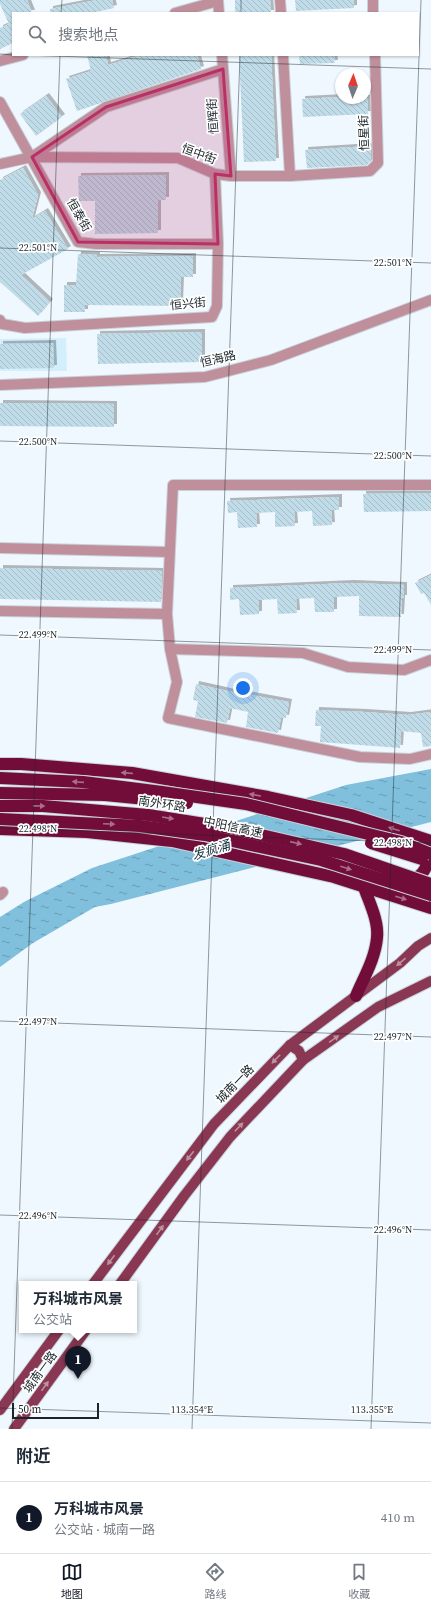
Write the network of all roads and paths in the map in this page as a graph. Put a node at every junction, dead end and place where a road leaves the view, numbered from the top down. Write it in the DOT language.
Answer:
graph roads {
  1 [pos="218,0"];
  2 [pos="280,0"];
  3 [pos="372,0"];
  4 [pos="178,12"];
  5 [pos="219,12"];
  6 [pos="281,12"];
  7 [pos="373,12"];
  8 [pos="20,56"];
  9 [pos="222,56"];
  10 [pos="283,56"];
  11 [pos="375,56"];
  12 [pos="0,62"];
  13 [pos="223,69"];
  14 [pos="0,102"];
  15 [pos="32,157"];
  16 [pos="378,163"];
  17 [pos="0,164"];
  18 [pos="215,174"];
  19 [pos="231,176"];
  20 [pos="290,176"];
  21 [pos="218,244"];
  22 [pos="431,300"];
  23 [pos="0,320"];
  24 [pos="0,386"];
  25 [pos="431,486"];
  26 [pos="0,548"];
  27 [pos="169,552"];
  28 [pos="0,611"];
  29 [pos="167,614"];
  30 [pos="170,649"];
  31 [pos="431,660"];
  32 [pos="431,754"];
  33 [pos="0,764"];
  34 [pos="0,778"];
  35 [pos="0,793"];
  36 [pos="0,806"];
  37 [pos="0,819"];
  38 [pos="0,828"];
  39 [pos="412,835"];
  40 [pos="431,841"];
  41 [pos="431,854"];
  42 [pos="431,862"];
  43 [pos="431,884"];
  44 [pos="364,887"];
  45 [pos="431,895"];
  46 [pos="431,908"];
  47 [pos="431,938"];
  48 [pos="431,981"];
  49 [pos="356,996"];
  50 [pos="290,1045"];
  51 [pos="304,1060"];
  52 [pos="95,1281"];
  53 [pos="122,1281"];
  54 [pos="57,1333"];
  55 [pos="84,1333"];
  56 [pos="0,1410"];
  57 [pos="14,1429"];
  1 -- 4 [label="street"];
  1 -- 5 [label="street"];
  2 -- 6 [label="street"];
  3 -- 7 [label="street"];
  8 -- 12 [label="street"];
  9 -- 13 [label="street, 恒辉街"];
  10 -- 20 [label="street"];
  11 -- 16 [label="street, 恒星街"];
  13 -- 15 [label="street, 恒中街"];
  13 -- 19 [label="street, 恒辉街"];
  14 -- 15 [label="street, 恒泰街"];
  15 -- 17 [label="street, 恒中街"];
  15 -- 18 [label="street, 恒中街"];
  15 -- 21 [label="street, 恒泰街"];
  16 -- 20 [label="street, 恒中街"];
  18 -- 19 [label="street, 恒中街"];
  18 -- 21 [label="street, 恒兴街"];
  19 -- 20 [label="street, 恒中街"];
  21 -- 23 [label="street, 恒兴街"];
  22 -- 24 [label="street, 恒海路"];
  25 -- 27 [label="street"];
  26 -- 27 [label="street"];
  27 -- 29 [label="street"];
  28 -- 29 [label="street"];
  29 -- 30 [label="street"];
  30 -- 31 [label="street"];
  30 -- 32 [label="street"];
  39 -- 33 [label="highway, one-way"];
  41 -- 34 [label="highway, 南外环路, one-way, bridge"];
  35 -- 42 [label="highway, 中阳信高速, bridge"];
  36 -- 43 [label="highway, 南外环路, one-way, bridge"];
  37 -- 45 [label="highway, 中阳信高速, one-way, bridge"];
  38 -- 44 [label="highway"];
  39 -- 40 [label="highway"];
  39 -- 44 [label="highway"];
  44 -- 46 [label="highway, one-way"];
  44 -- 49 [label="highway"];
  47 -- 49 [label="main road, 城南一路, one-way"];
  51 -- 48 [label="main road, one-way"];
  49 -- 50 [label="main road, 城南一路"];
  50 -- 51 [label="main road"];
  50 -- 52 [label="main road, 城南一路, one-way"];
  53 -- 51 [label="main road, one-way"];
  54 -- 56 [label="main road, 城南一路"];
  57 -- 55 [label="main road, 城南一路, one-way"];
}
